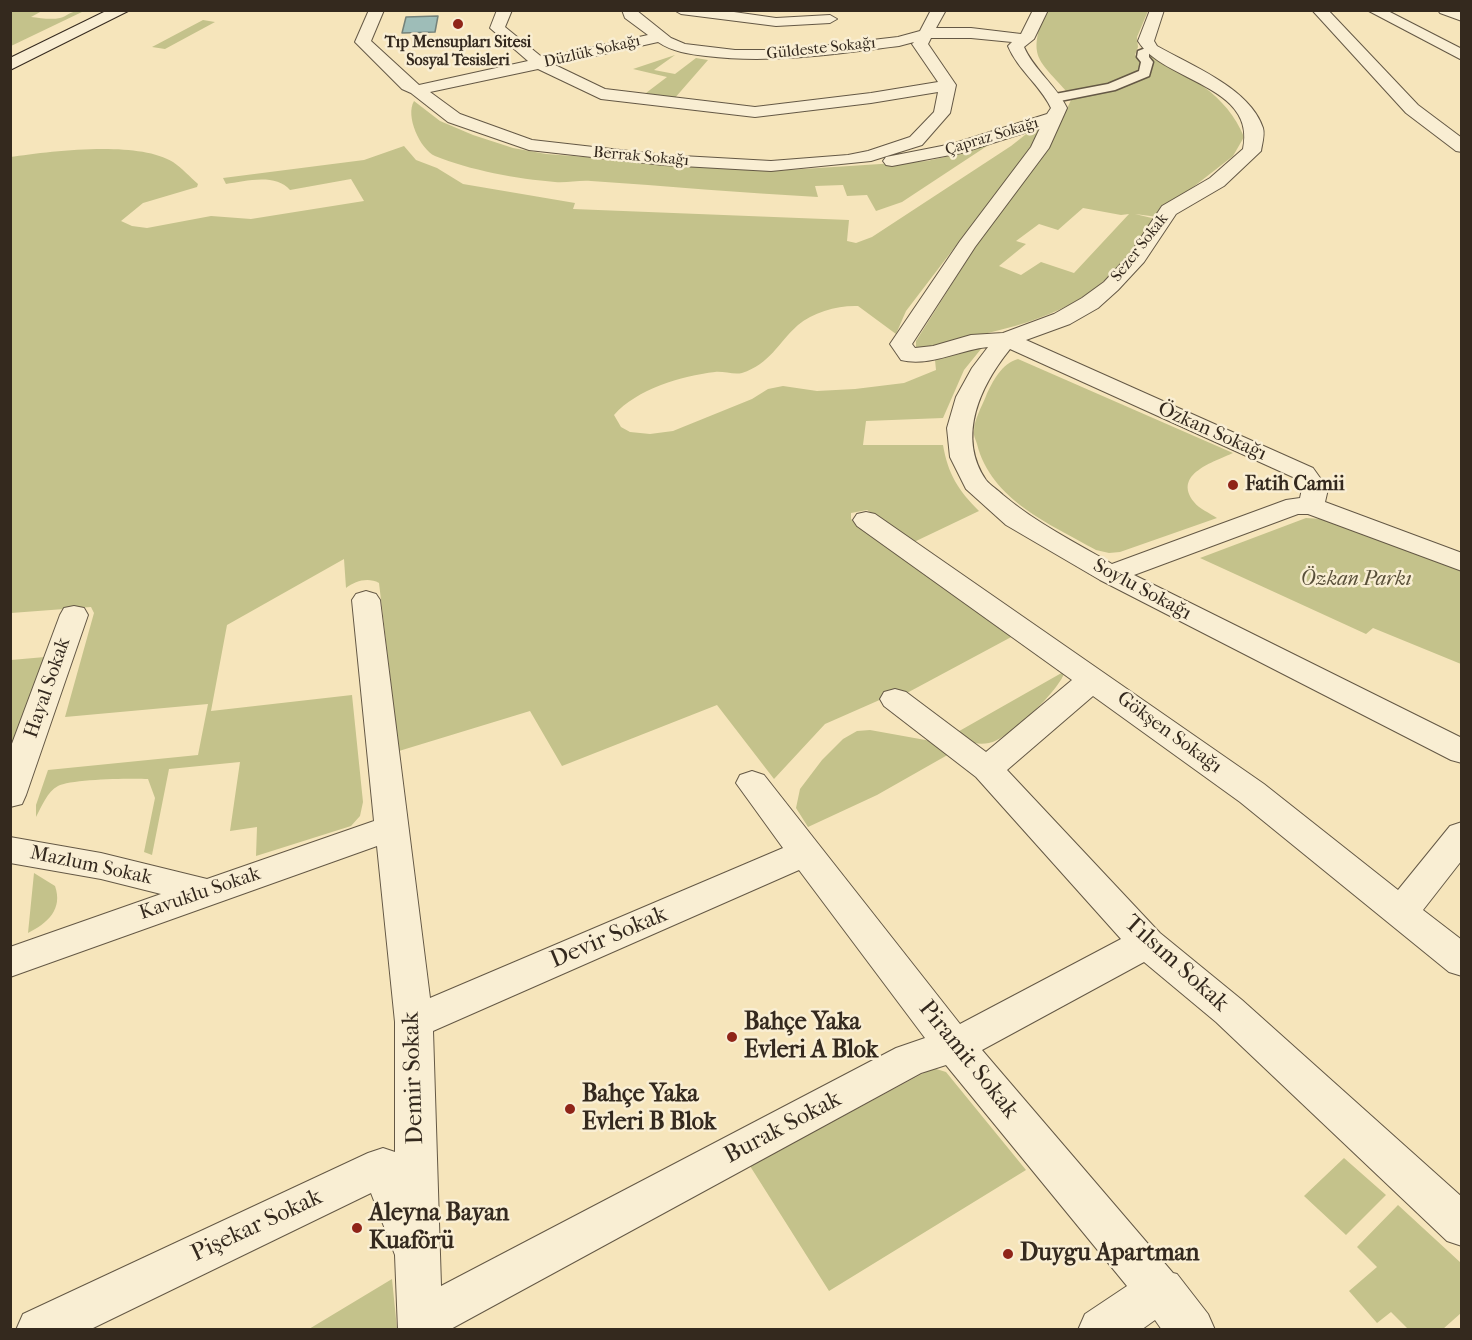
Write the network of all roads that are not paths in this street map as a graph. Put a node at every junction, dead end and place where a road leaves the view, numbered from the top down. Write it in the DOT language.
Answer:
graph roads {
  1 [pos="104,10"];
  2 [pos="122,10"];
  3 [pos="377,10"];
  4 [pos="505,10"];
  5 [pos="629,10"];
  6 [pos="681,10"];
  7 [pos="939,10"];
  8 [pos="1041,10"];
  9 [pos="1157,10"];
  10 [pos="1319,10"];
  11 [pos="1374,10"];
  12 [pos="1445,10"];
  13 [pos="1461,17"];
  14 [pos="836,21"];
  15 [pos="928,33"];
  16 [pos="662,37"];
  17 [pos="1026,39"];
  18 [pos="861,45"];
  19 [pos="1151,49"];
  20 [pos="10,55"];
  21 [pos="1461,55"];
  22 [pos="541,64"];
  23 [pos="10,65"];
  24 [pos="948,86"];
  25 [pos="417,90"];
  26 [pos="1054,108"];
  27 [pos="1461,147"];
  28 [pos="871,156"];
  29 [pos="1006,339"];
  30 [pos="1311,506"];
  31 [pos="866,520"];
  32 [pos="1461,563"];
  33 [pos="1110,574"];
  34 [pos="366,600"];
  35 [pos="74,615"];
  36 [pos="1093,679"];
  37 [pos="895,699"];
  38 [pos="1461,752"];
  39 [pos="987,768"];
  40 [pos="752,783"];
  41 [pos="10,795"];
  42 [pos="391,828"];
  43 [pos="1461,835"];
  44 [pos="10,850"];
  45 [pos="804,853"];
  46 [pos="206,892"];
  47 [pos="1401,912"];
  48 [pos="1147,943"];
  49 [pos="1461,961"];
  50 [pos="10,962"];
  51 [pos="414,1022"];
  52 [pos="954,1046"];
  53 [pos="1461,1226"];
  54 [pos="417,1263"];
  55 [pos="1161,1290"];
  56 [pos="421,1325"];
  57 [pos="39,1329"];
  58 [pos="1101,1329"];
  59 [pos="1192,1329"];
  1 -- 20 [label="main road"];
  2 -- 23 [label="main road"];
  3 -- 25 [label="street, Berrak Sokağı"];
  4 -- 22 [label="street"];
  5 -- 16 [label="street, Güldeste Sokağı"];
  6 -- 14 [label="street"];
  7 -- 15 [label="street"];
  8 -- 17 [label="street, Çapraz Sokağı"];
  9 -- 19 [label="street"];
  10 -- 27 [label="street"];
  11 -- 21 [label="street"];
  12 -- 13 [label="street"];
  14 -- 18 [label="street"];
  15 -- 17 [label="street, Güldeste Sokağı"];
  15 -- 18 [label="street, Güldeste Sokağı"];
  15 -- 24 [label="street"];
  16 -- 18 [label="street, Güldeste Sokağı"];
  16 -- 22 [label="street, Düzlük Sokağı"];
  17 -- 26 [label="street, Çapraz Sokağı"];
  19 -- 26 [label="street"];
  19 -- 29 [label="street, Sezer Sokak"];
  22 -- 24 [label="street"];
  22 -- 25 [label="street, Düzlük Sokağı"];
  24 -- 28 [label="street, Berrak Sokağı"];
  25 -- 28 [label="street, Berrak Sokağı"];
  26 -- 28 [label="street, Çapraz Sokağı"];
  26 -- 29 [label="street"];
  29 -- 30 [label="street, Özkan Sokağı"];
  29 -- 33 [label="street, Soylu Sokağı"];
  30 -- 32 [label="street"];
  30 -- 33 [label="street"];
  31 -- 36 [label="street, Gökşen Sokağı"];
  33 -- 38 [label="street, Soylu Sokağı"];
  34 -- 42 [label="street, Demir Sokak"];
  35 -- 41 [label="street, Hayal Sokak"];
  36 -- 39 [label="street"];
  36 -- 47 [label="street, Gökşen Sokağı"];
  37 -- 39 [label="street, Tılsım Sokak"];
  39 -- 48 [label="street, Tılsım Sokak"];
  40 -- 45 [label="street, Piramit Sokak"];
  42 -- 46 [label="street, Kavuklu Sokak"];
  42 -- 51 [label="street, Demir Sokak"];
  43 -- 47 [label="street"];
  44 -- 46 [label="street, Mazlum Sokak"];
  45 -- 51 [label="street, Devir Sokak"];
  45 -- 52 [label="street, Piramit Sokak"];
  46 -- 50 [label="street, Kavuklu Sokak"];
  47 -- 49 [label="street, Gökşen Sokağı"];
  48 -- 52 [label="street, Burak Sokak"];
  48 -- 53 [label="street, Tılsım Sokak"];
  51 -- 54 [label="street, Demir Sokak"];
  52 -- 55 [label="street, Piramit Sokak"];
  52 -- 56 [label="street, Burak Sokak"];
  54 -- 56 [label="street, Demir Sokak"];
  54 -- 57 [label="street, Pişekar Sokak"];
  55 -- 58 [label="street"];
  55 -- 59 [label="street, Piramit Sokak"];
}
